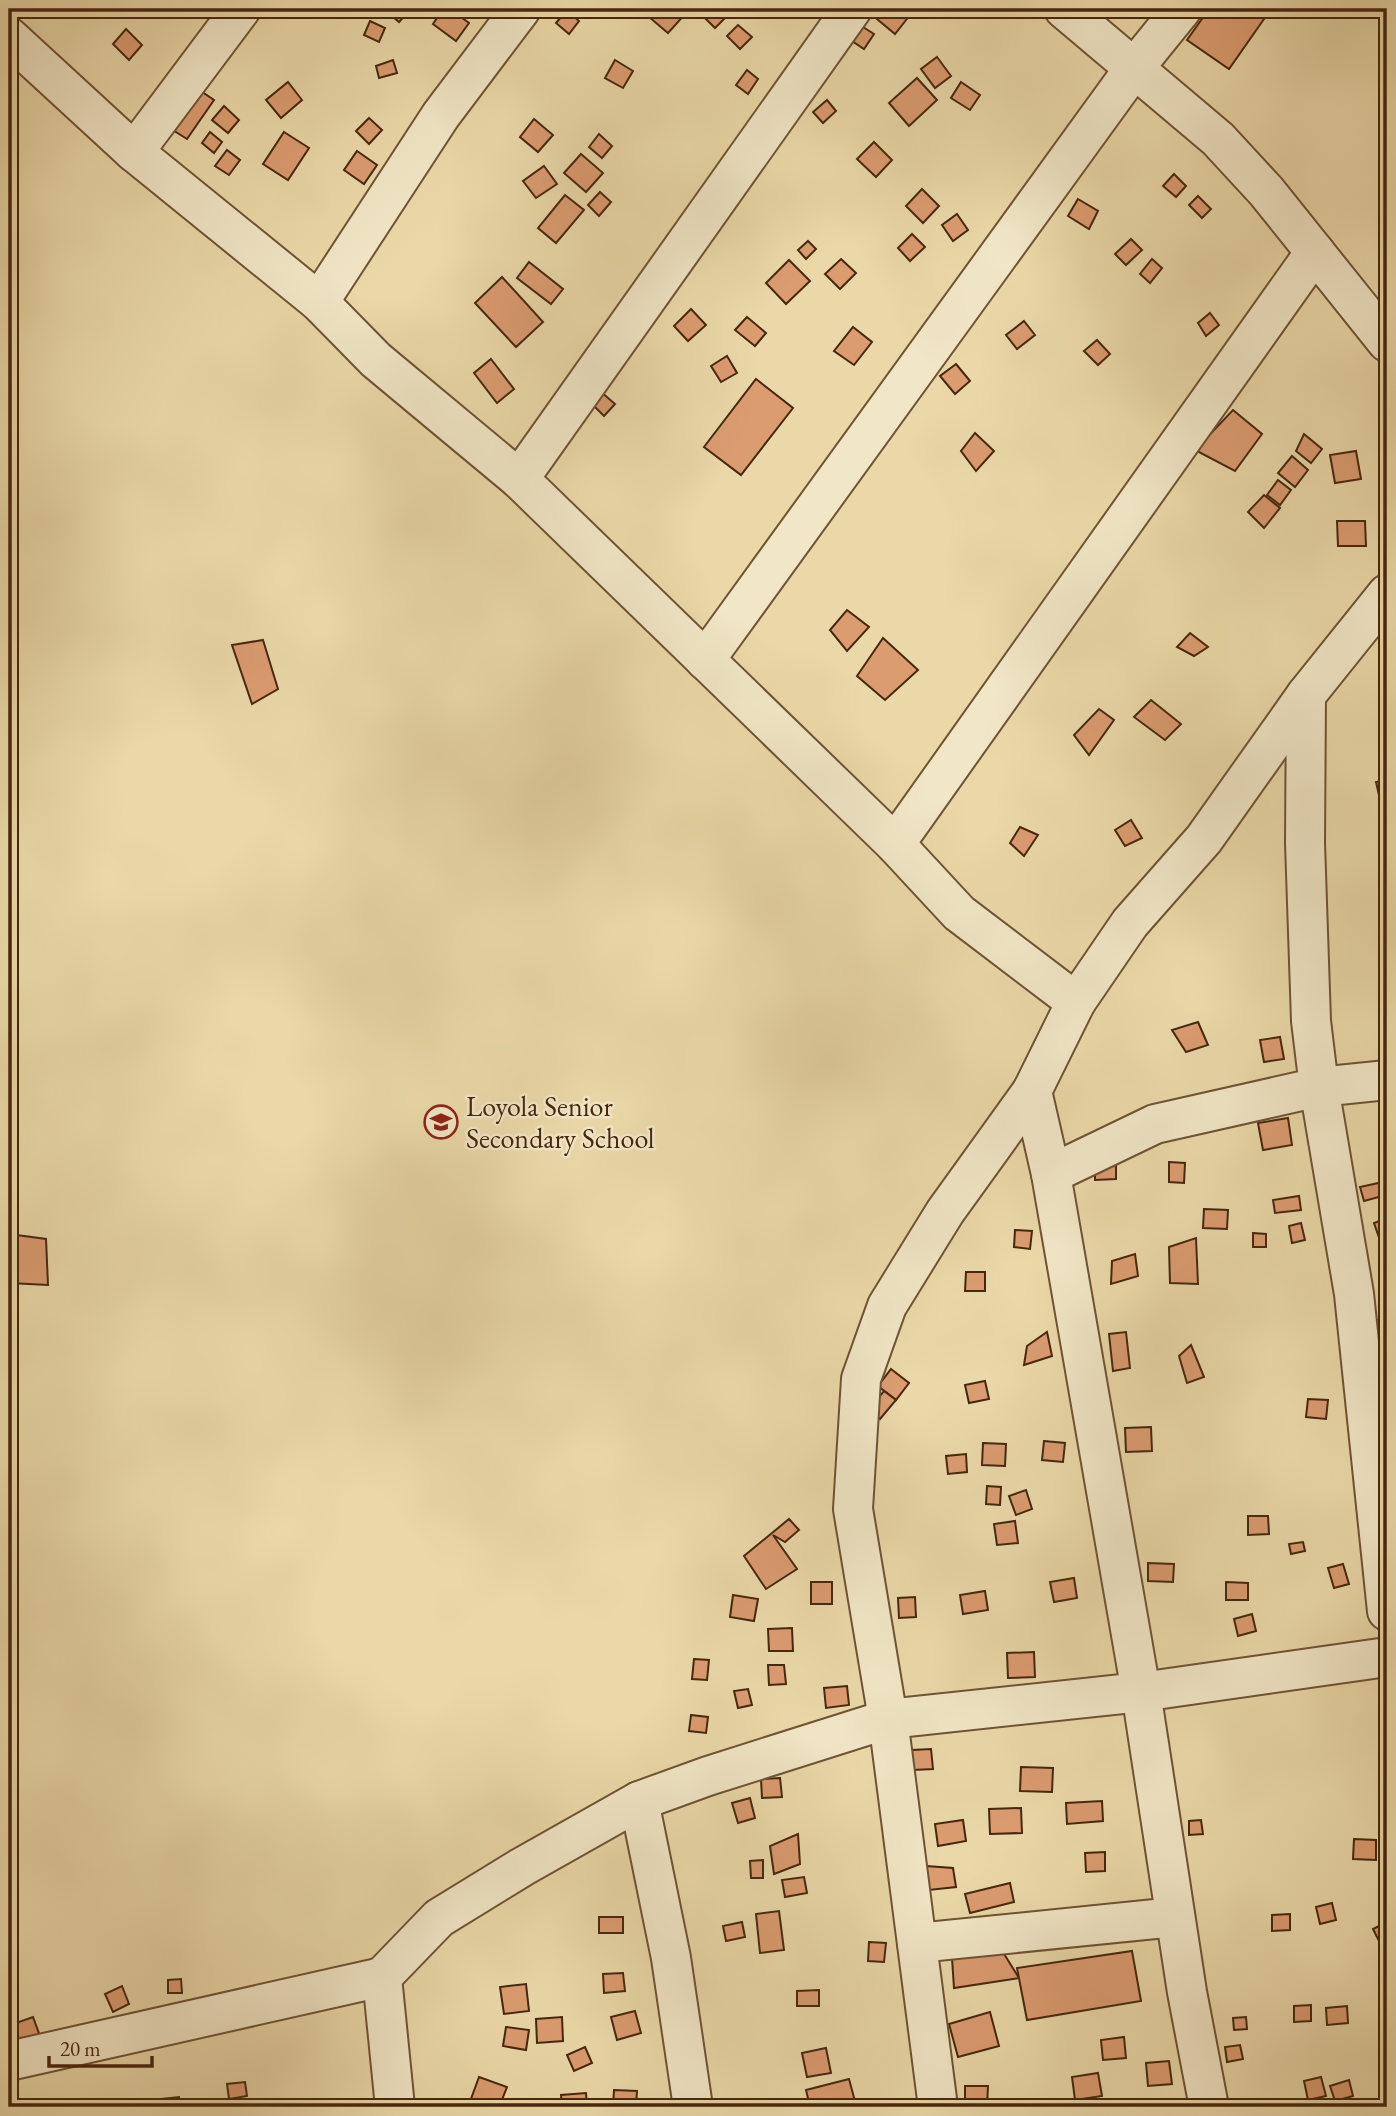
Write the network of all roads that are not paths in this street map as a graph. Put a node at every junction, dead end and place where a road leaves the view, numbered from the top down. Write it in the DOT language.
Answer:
graph roads {
  1 [pos="241,9"];
  2 [pos="522,9"];
  3 [pos="852,9"];
  4 [pos="1064,9"];
  5 [pos="1182,9"];
  6 [pos="9,37"];
  7 [pos="1135,68"];
  8 [pos="134,152"];
  9 [pos="1315,252"];
  10 [pos="319,302"];
  11 [pos="1387,342"];
  12 [pos="519,479"];
  13 [pos="1387,594"];
  14 [pos="705,660"];
  15 [pos="1306,695"];
  16 [pos="895,844"];
  17 [pos="1076,1002"];
  18 [pos="1387,1080"];
  19 [pos="1319,1087"];
  20 [pos="1032,1091"];
  21 [pos="1051,1174"];
  22 [pos="1387,1611"];
  23 [pos="1387,1657"];
  24 [pos="1140,1692"];
  25 [pos="888,1718"];
  26 [pos="639,1801"];
  27 [pos="1175,1917"];
  28 [pos="916,1943"];
  29 [pos="382,1977"];
  30 [pos="9,2061"];
  31 [pos="395,2107"];
  32 [pos="693,2107"];
  33 [pos="938,2107"];
  34 [pos="1209,2107"];
  1 -- 8 [label="street"];
  2 -- 10 [label="street"];
  3 -- 12 [label="street"];
  4 -- 7 [label="street"];
  5 -- 7 [label="street"];
  6 -- 8 [label="street"];
  7 -- 9 [label="street"];
  7 -- 14 [label="street"];
  8 -- 10 [label="street"];
  9 -- 11 [label="street"];
  9 -- 16 [label="street"];
  10 -- 12 [label="street"];
  12 -- 14 [label="street"];
  13 -- 15 [label="street"];
  14 -- 16 [label="street"];
  15 -- 17 [label="street"];
  15 -- 19 [label="street"];
  16 -- 17 [label="street"];
  17 -- 20 [label="street"];
  18 -- 19 [label="street"];
  19 -- 21 [label="street"];
  19 -- 22 [label="street"];
  20 -- 21 [label="street"];
  20 -- 25 [label="street"];
  21 -- 24 [label="street"];
  23 -- 24 [label="street"];
  24 -- 25 [label="street"];
  24 -- 27 [label="street"];
  25 -- 26 [label="street"];
  25 -- 28 [label="street"];
  26 -- 29 [label="street"];
  26 -- 32 [label="street"];
  27 -- 28 [label="street"];
  27 -- 34 [label="street"];
  28 -- 33 [label="street"];
  29 -- 30 [label="street"];
  29 -- 31 [label="street"];
}
